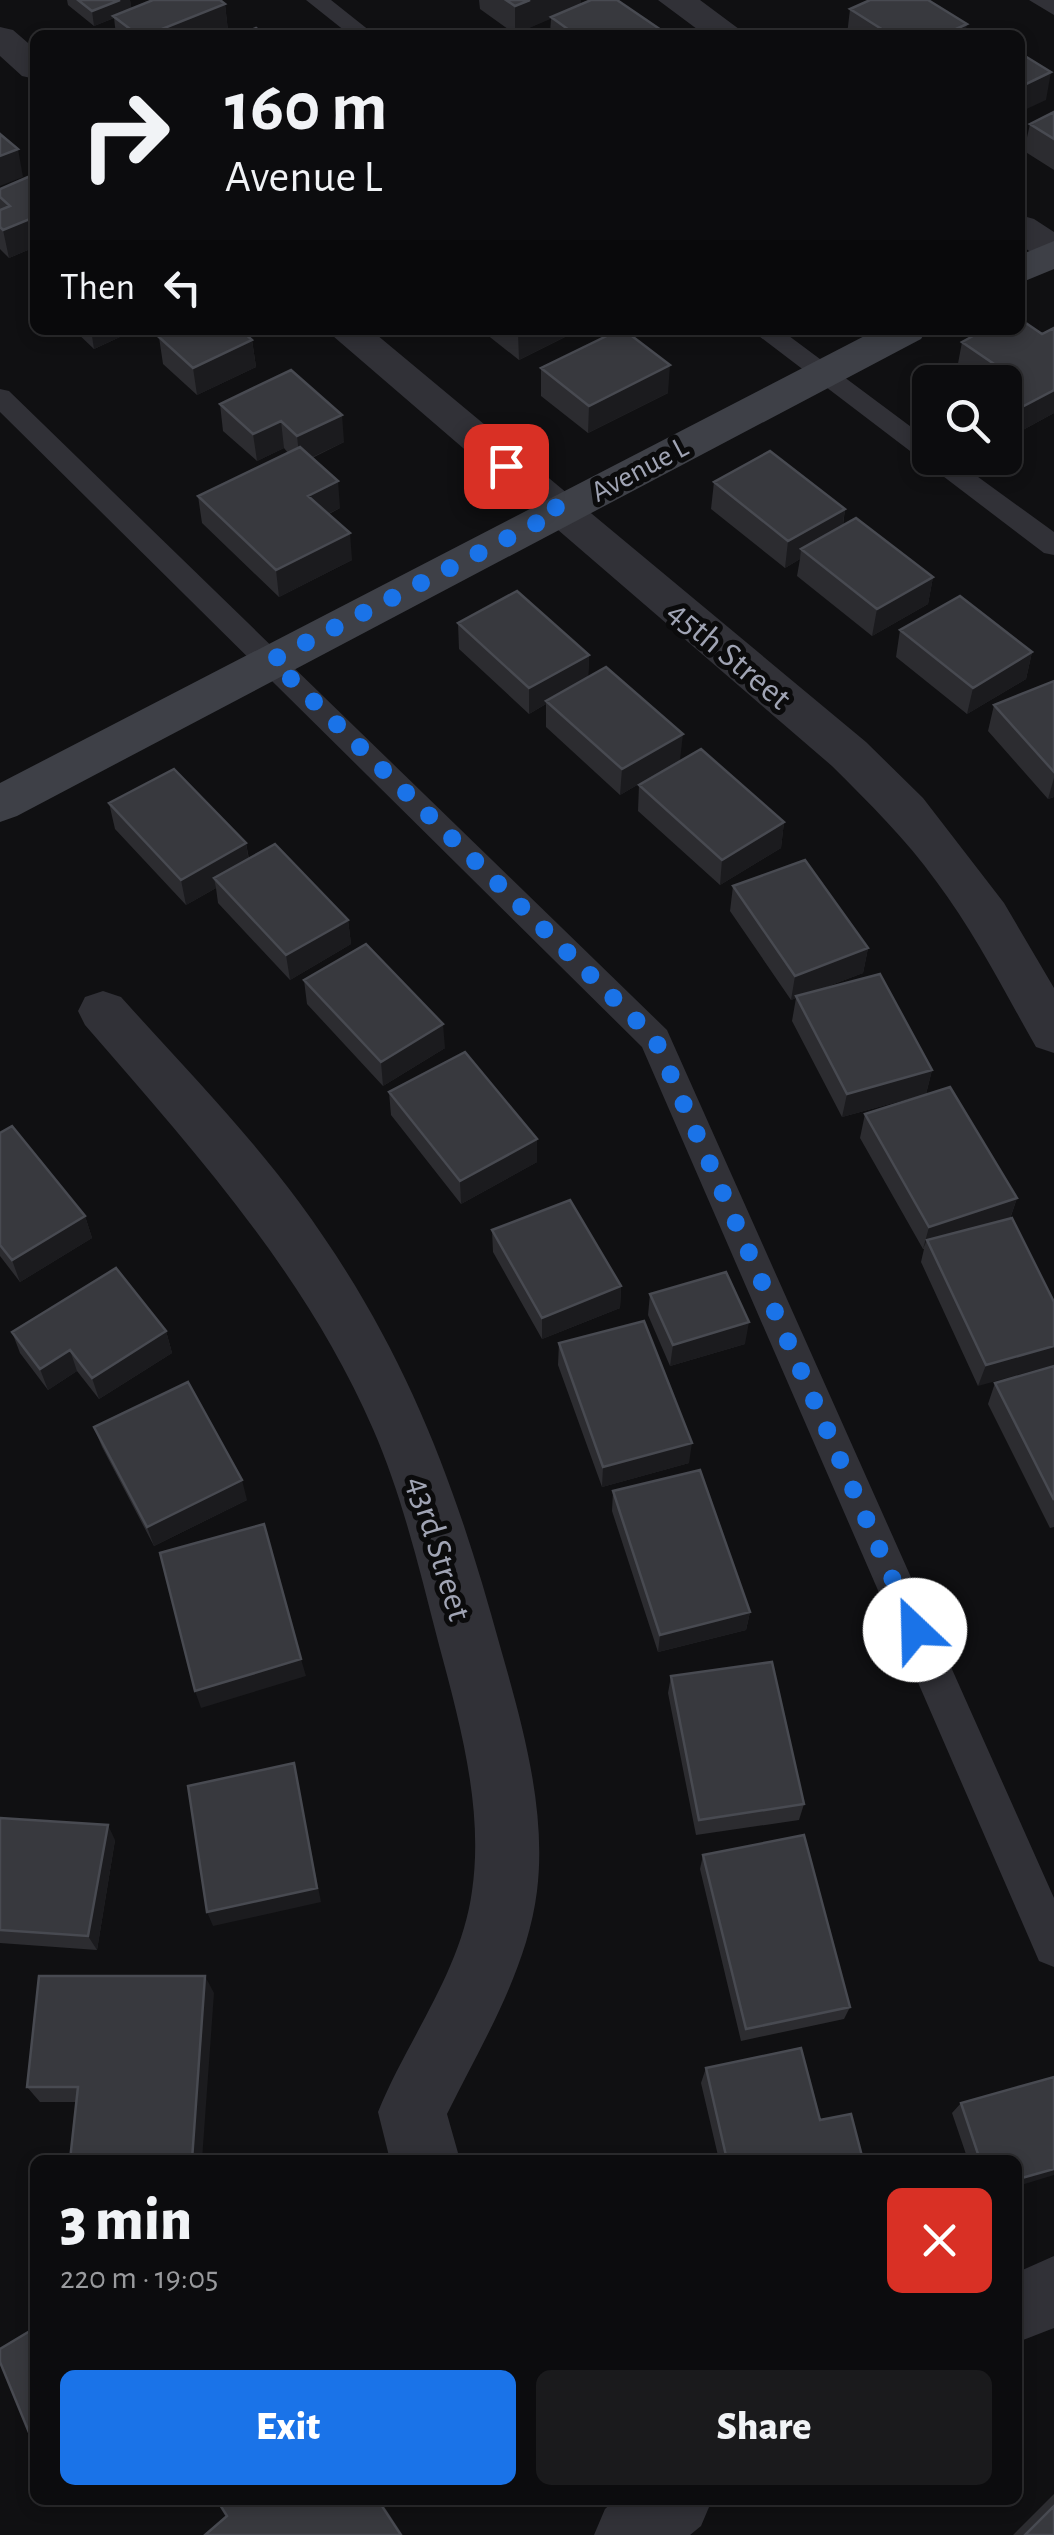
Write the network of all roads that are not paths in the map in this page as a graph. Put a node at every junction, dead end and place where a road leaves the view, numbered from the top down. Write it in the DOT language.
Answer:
graph roads {
  1 [pos="317,0"];
  2 [pos="676,0"];
  3 [pos="1040,0"];
  4 [pos="1054,8"];
  5 [pos="357,30"];
  6 [pos="721,30"];
  7 [pos="0,38"];
  8 [pos="30,64"];
  9 [pos="1025,231"];
  10 [pos="1054,252"];
  11 [pos="1025,268"];
  12 [pos="352,335"];
  13 [pos="771,335"];
  14 [pos="897,335"];
  15 [pos="823,374"];
  16 [pos="0,396"];
  17 [pos="912,440"];
  18 [pos="959,475"];
  19 [pos="560,511"];
  20 [pos="1054,546"];
  21 [pos="272,660"];
  22 [pos="0,804"];
  23 [pos="103,1011"];
  24 [pos="1054,1033"];
  25 [pos="1054,1946"];
  26 [pos="424,2155"];
  27 [pos="1054,2292"];
  28 [pos="1022,2304"];
  1 -- 5 [label="lane"];
  2 -- 6 [label="street"];
  3 -- 4 [label="lane"];
  7 -- 8 [label="street"];
  9 -- 10 [label="street"];
  10 -- 11 [label="street"];
  12 -- 19 [label="street, 45th Street"];
  13 -- 15 [label="lane"];
  14 -- 15 [label="street, Avenue L"];
  15 -- 17 [label="lane"];
  15 -- 19 [label="street, Avenue L"];
  16 -- 21 [label="lane"];
  18 -- 20 [label="lane"];
  19 -- 21 [label="street, Avenue L"];
  19 -- 24 [label="street, 45th Street"];
  21 -- 22 [label="street, Avenue L"];
  21 -- 25 [label="lane"];
  23 -- 26 [label="street, 43rd Street"];
  27 -- 28 [label="street"];
}
